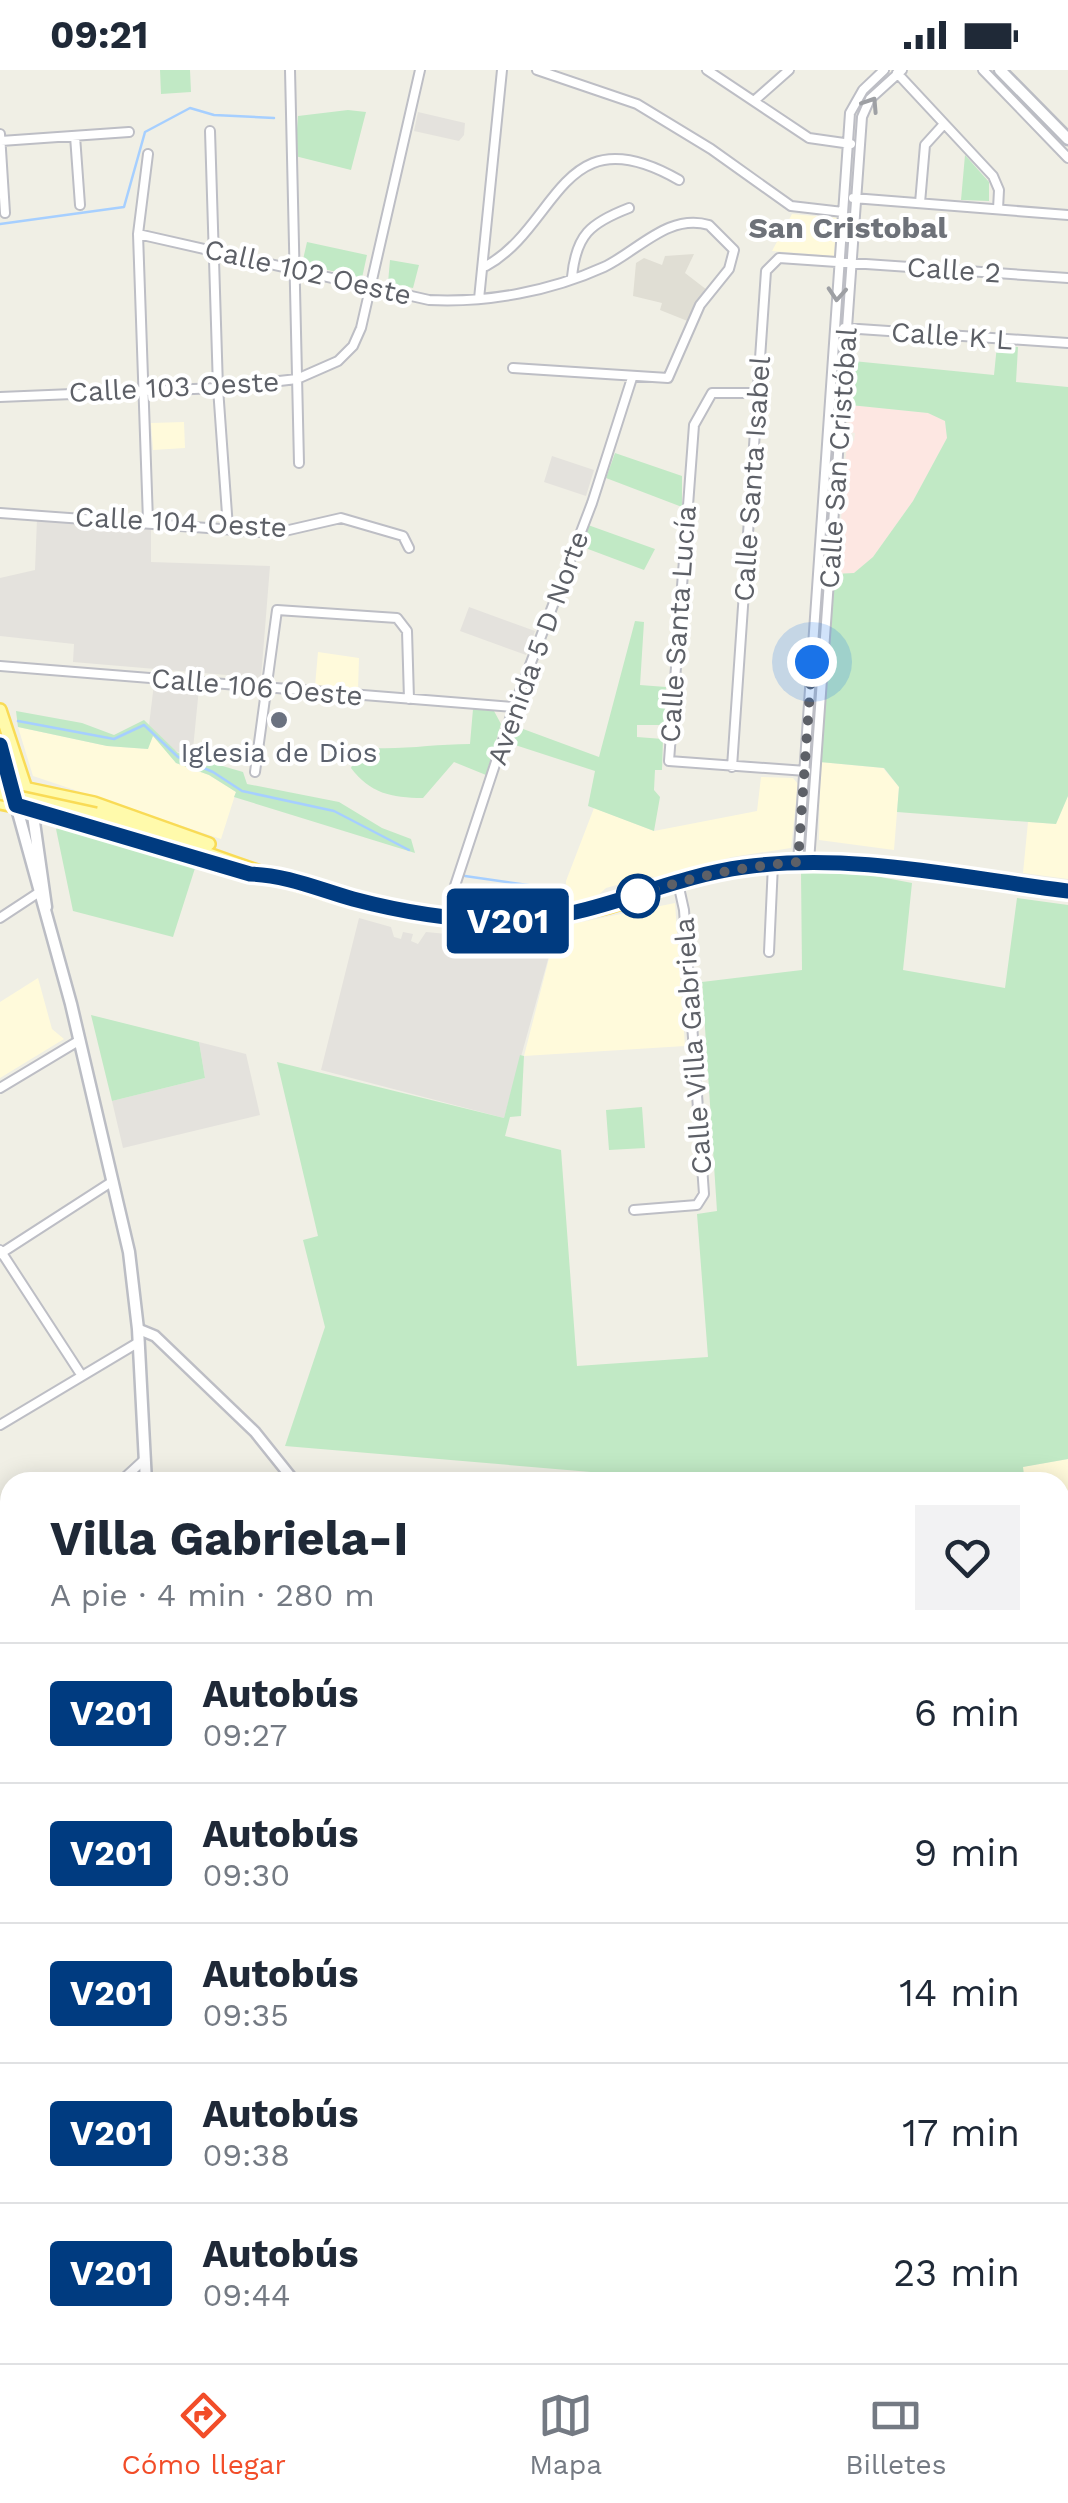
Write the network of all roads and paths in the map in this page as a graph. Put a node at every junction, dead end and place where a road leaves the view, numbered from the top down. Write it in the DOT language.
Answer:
graph roads {
  1 [pos="290,70"];
  2 [pos="420,70"];
  3 [pos="502,70"];
  4 [pos="537,70"];
  5 [pos="707,70"];
  6 [pos="789,70"];
  7 [pos="884,70"];
  8 [pos="984,70"];
  9 [pos="1000,70"];
  10 [pos="898,71"];
  11 [pos="756,100"];
  12 [pos="944,124"];
  13 [pos="210,131"];
  14 [pos="129,132"];
  15 [pos="0,134"];
  16 [pos="76,136"];
  17 [pos="1068,139"];
  18 [pos="0,142"];
  19 [pos="848,144"];
  20 [pos="860,144"];
  21 [pos="148,154"];
  22 [pos="1068,158"];
  23 [pos="679,180"];
  24 [pos="844,198"];
  25 [pos="856,198"];
  26 [pos="920,203"];
  27 [pos="80,205"];
  28 [pos="629,208"];
  29 [pos="998,209"];
  30 [pos="843,212"];
  31 [pos="5,213"];
  32 [pos="1068,215"];
  33 [pos="138,234"];
  34 [pos="215,252"];
  35 [pos="840,262"];
  36 [pos="851,263"];
  37 [pos="486,266"];
  38 [pos="291,269"];
  39 [pos="572,277"];
  40 [pos="1068,278"];
  41 [pos="370,286"];
  42 [pos="480,299"];
  43 [pos="835,327"];
  44 [pos="847,328"];
  45 [pos="1068,343"];
  46 [pos="514,368"];
  47 [pos="632,378"];
  48 [pos="297,380"];
  49 [pos="218,388"];
  50 [pos="142,389"];
  51 [pos="759,393"];
  52 [pos="0,397"];
  53 [pos="299,463"];
  54 [pos="0,512"];
  55 [pos="148,520"];
  56 [pos="228,528"];
  57 [pos="409,548"];
  58 [pos="0,666"];
  59 [pos="266,688"];
  60 [pos="409,699"];
  61 [pos="514,707"];
  62 [pos="0,710"];
  63 [pos="0,746"];
  64 [pos="732,768"];
  65 [pos="255,772"];
  66 [pos="804,772"];
  67 [pos="815,772"];
  68 [pos="25,786"];
  69 [pos="3,787"];
  70 [pos="0,803"];
  71 [pos="16,805"];
  72 [pos="32,808"];
  73 [pos="804,862"];
  74 [pos="773,864"];
  75 [pos="276,874"];
  76 [pos="678,881"];
  77 [pos="1068,891"];
  78 [pos="38,893"];
  79 [pos="46,908"];
  80 [pos="0,918"];
  81 [pos="444,918"];
  82 [pos="769,952"];
  83 [pos="80,1040"];
  84 [pos="0,1088"];
  85 [pos="114,1181"];
  86 [pos="634,1210"];
  87 [pos="1,1252"];
  88 [pos="138,1329"];
  89 [pos="138,1342"];
  90 [pos="80,1373"];
  91 [pos="0,1425"];
  92 [pos="145,1459"];
  93 [pos="131,1472"];
  94 [pos="146,1472"];
  95 [pos="287,1472"];
  1 -- 38 [label="street"];
  2 -- 41 [label="street, Calle 103 Oeste"];
  3 -- 37 [label="street"];
  4 -- 30 [label="street"];
  5 -- 11 [label="street"];
  6 -- 11 [label="street"];
  7 -- 19 [label="street, Calle San Cristóbal"];
  8 -- 22 [label="street"];
  9 -- 17 [label="main road"];
  10 -- 12 [label="street"];
  20 -- 10 [label="street, Calle San Cristóbal, one-way"];
  11 -- 19 [label="street"];
  12 -- 26 [label="street"];
  12 -- 29 [label="street"];
  13 -- 34 [label="street"];
  14 -- 16 [label="street"];
  15 -- 18 [label="street"];
  16 -- 18 [label="street"];
  16 -- 27 [label="street"];
  18 -- 31 [label="street"];
  19 -- 20 [label="street"];
  19 -- 24 [label="street, Calle San Cristóbal"];
  20 -- 25 [label="street, Calle San Cristóbal"];
  21 -- 33 [label="street"];
  23 -- 37 [label="street"];
  24 -- 25 [label="street"];
  24 -- 30 [label="street, Calle San Cristóbal"];
  25 -- 26 [label="street"];
  25 -- 36 [label="street, Calle San Cristóbal"];
  26 -- 29 [label="street"];
  28 -- 39 [label="street"];
  29 -- 32 [label="street"];
  30 -- 35 [label="street, Calle San Cristóbal"];
  33 -- 34 [label="street, Calle 102 Oeste"];
  33 -- 50 [label="street"];
  34 -- 38 [label="street, Calle 102 Oeste"];
  34 -- 49 [label="street"];
  35 -- 36 [label="street, Calle 2"];
  35 -- 43 [label="street, Calle San Cristóbal, one-way"];
  35 -- 51 [label="street, Calle Santa Isabel"];
  36 -- 40 [label="street, Calle 2"];
  36 -- 44 [label="street, Calle San Cristóbal"];
  37 -- 42 [label="street"];
  38 -- 41 [label="street, Calle 102 Oeste"];
  38 -- 48 [label="street"];
  39 -- 42 [label="street, Calle 102 Oeste"];
  39 -- 47 [label="street, Calle 102 Oeste"];
  41 -- 42 [label="street, Calle 102 Oeste"];
  41 -- 48 [label="street, Calle 103 Oeste"];
  43 -- 44 [label="street, Calle K L"];
  43 -- 66 [label="street, Calle San Cristóbal"];
  44 -- 45 [label="street, Calle K L"];
  44 -- 67 [label="street, Calle San Cristóbal"];
  46 -- 47 [label="street"];
  47 -- 61 [label="street, Avenida 5 D Norte"];
  48 -- 49 [label="street, Calle 103 Oeste"];
  48 -- 53 [label="street"];
  49 -- 50 [label="street, Calle 103 Oeste"];
  49 -- 56 [label="street"];
  50 -- 52 [label="street, Calle 103 Oeste"];
  50 -- 55 [label="street"];
  51 -- 64 [label="street, Calle Santa Isabel"];
  51 -- 64 [label="street, Calle Santa Lucía"];
  54 -- 55 [label="street, Calle 104 Oeste"];
  55 -- 56 [label="street, Calle 104 Oeste"];
  56 -- 57 [label="street, Calle 104 Oeste"];
  58 -- 59 [label="street, Calle 106 Oeste"];
  59 -- 60 [label="street, Calle 106 Oeste"];
  59 -- 60 [label="street"];
  59 -- 65 [label="street"];
  60 -- 61 [label="street, Calle 106 Oeste"];
  61 -- 81 [label="street, Avenida 5 D Norte"];
  62 -- 68 [label="main road"];
  63 -- 69 [label="main road"];
  64 -- 66 [label="street, Calle Santa Lucía"];
  66 -- 67 [label="street, Calle Santa Lucía"];
  66 -- 73 [label="street, Calle San Cristóbal"];
  67 -- 73 [label="street, Calle San Cristóbal"];
  68 -- 69 [label="main road"];
  68 -- 72 [label="main road"];
  68 -- 75 [label="main road"];
  69 -- 71 [label="main road"];
  69 -- 75 [label="main road, bridge"];
  70 -- 71 [label="main road"];
  71 -- 72 [label="main road"];
  71 -- 78 [label="main road"];
  72 -- 75 [label="main road"];
  72 -- 79 [label="main road"];
  73 -- 74 [label="main road"];
  73 -- 77 [label="main road"];
  74 -- 76 [label="main road"];
  74 -- 82 [label="street"];
  75 -- 81 [label="main road"];
  76 -- 81 [label="main road"];
  76 -- 86 [label="street, Calle Villa Gabriela"];
  78 -- 79 [label="main road"];
  78 -- 80 [label="street"];
  79 -- 83 [label="main road"];
  83 -- 84 [label="street"];
  83 -- 85 [label="main road"];
  85 -- 87 [label="street"];
  85 -- 88 [label="main road"];
  87 -- 90 [label="street"];
  88 -- 89 [label="main road"];
  88 -- 95 [label="street"];
  89 -- 90 [label="street"];
  89 -- 92 [label="main road"];
  90 -- 91 [label="street"];
  92 -- 93 [label="street"];
  92 -- 94 [label="main road"];
}
